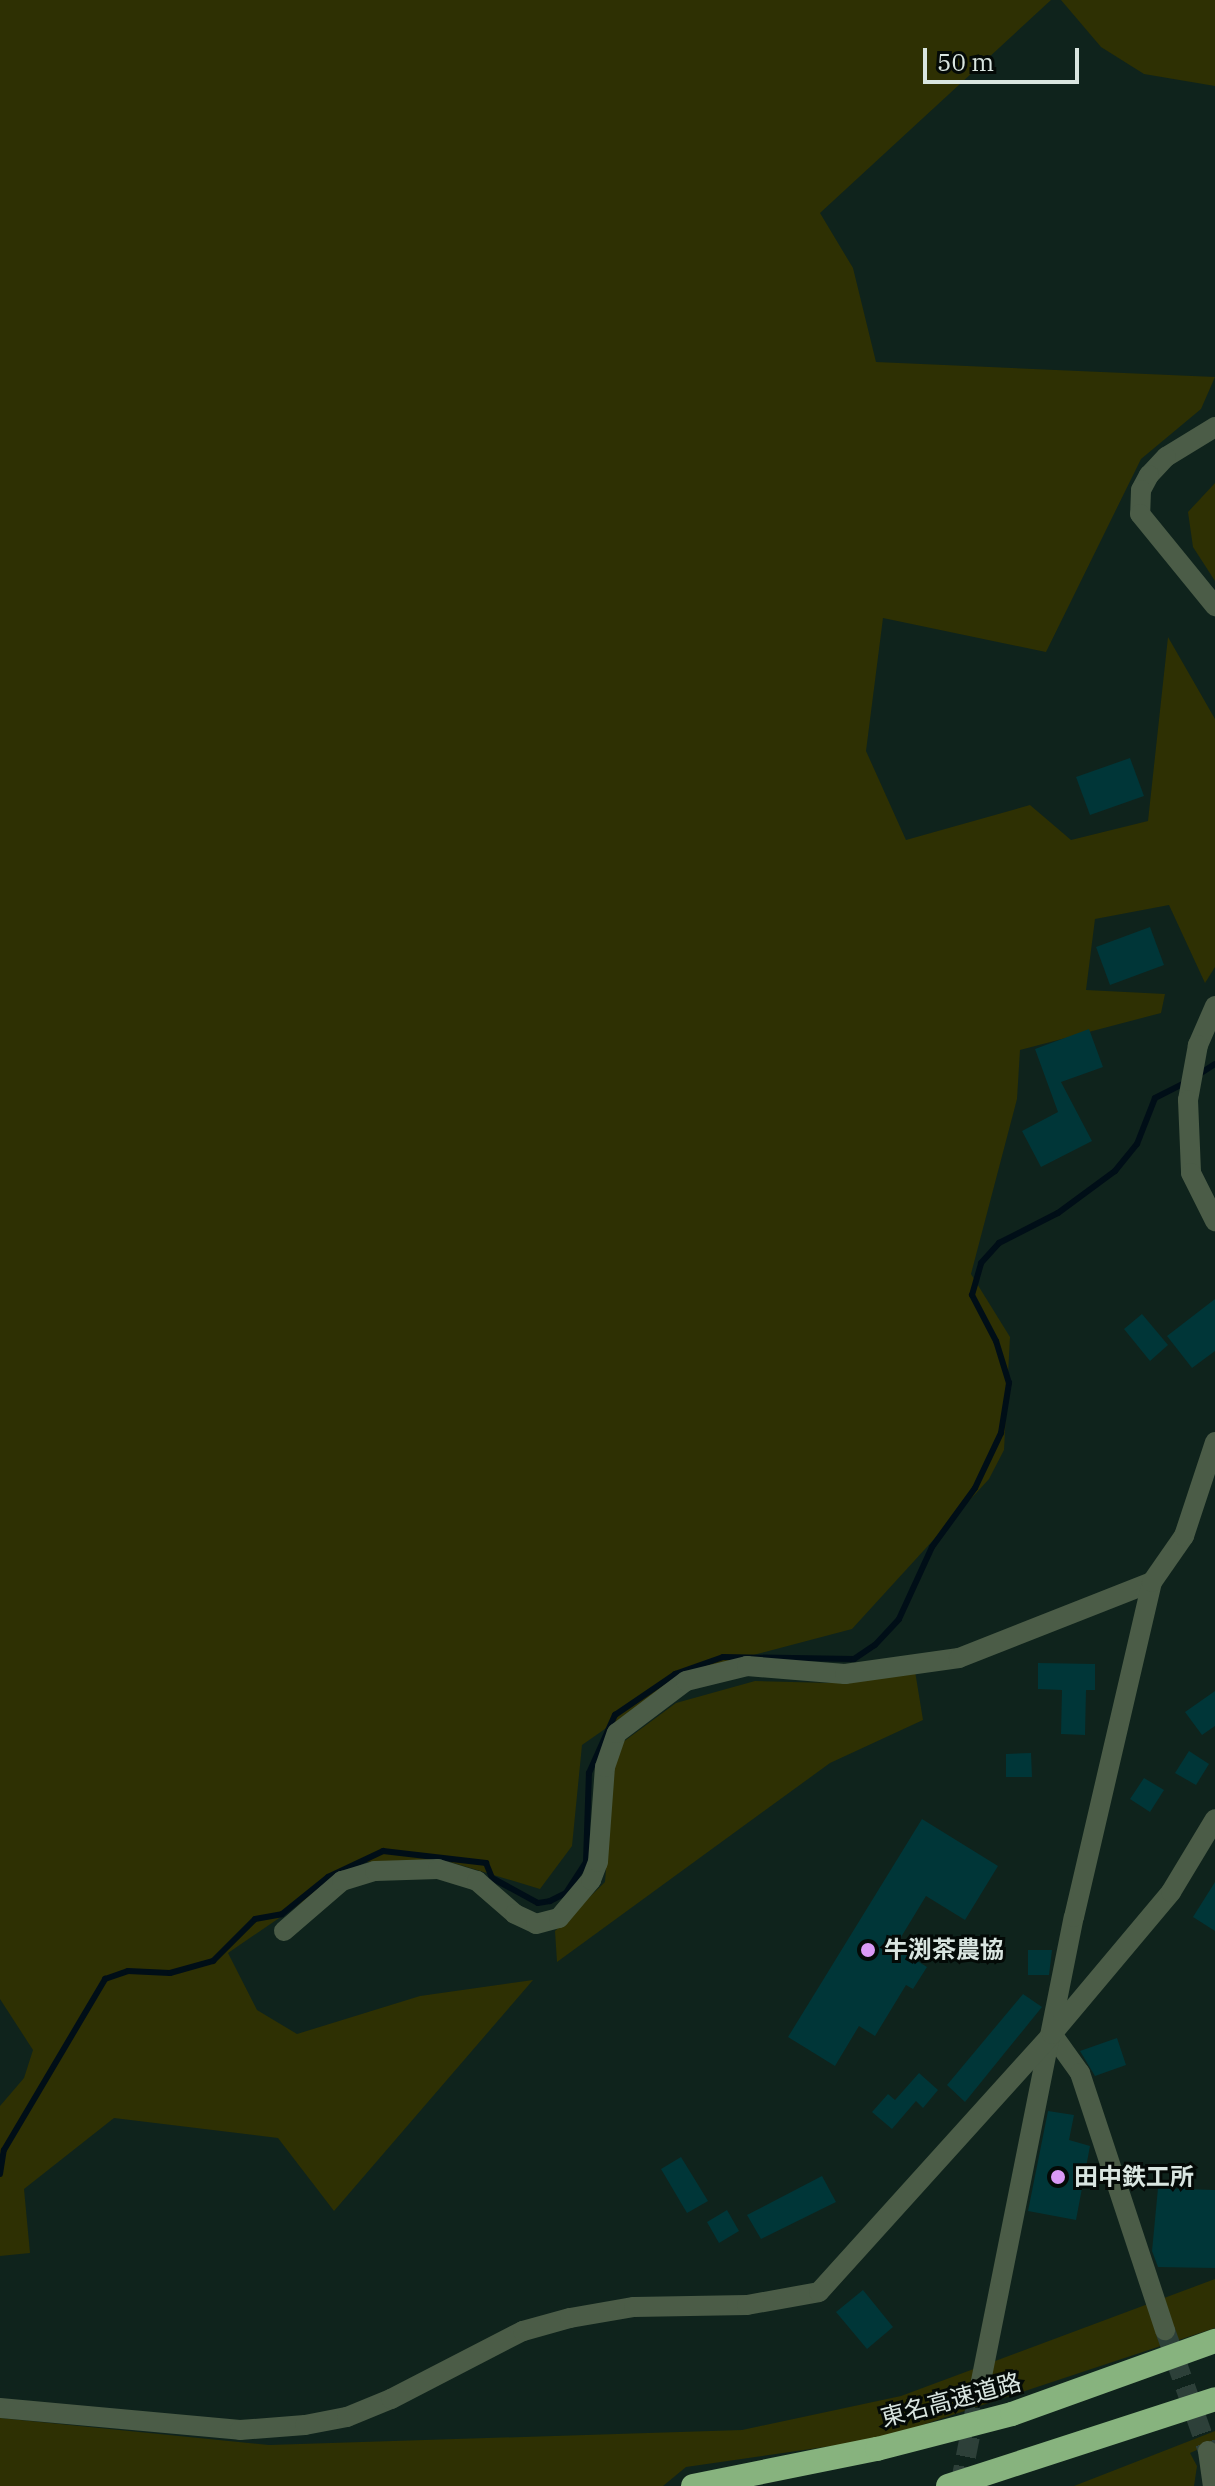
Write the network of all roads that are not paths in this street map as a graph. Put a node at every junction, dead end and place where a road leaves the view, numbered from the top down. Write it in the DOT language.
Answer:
graph roads {
  1 [pos="1215,427"];
  2 [pos="1215,606"];
  3 [pos="1215,1006"];
  4 [pos="1215,1221"];
  5 [pos="1215,1442"];
  6 [pos="1152,1582"];
  7 [pos="1215,1819"];
  8 [pos="284,1931"];
  9 [pos="1052,2034"];
  10 [pos="1165,2330"];
  11 [pos="1215,2341"];
  12 [pos="981,2381"];
  13 [pos="1215,2399"];
  14 [pos="0,2408"];
  15 [pos="1208,2451"];
  16 [pos="693,2486"];
  17 [pos="948,2486"];
  18 [pos="1213,2486"];
  1 -- 2 [label="street"];
  3 -- 4 [label="street"];
  5 -- 6 [label="street"];
  6 -- 8 [label="street"];
  6 -- 9 [label="street"];
  7 -- 9 [label="street"];
  9 -- 10 [label="street"];
  9 -- 12 [label="street"];
  9 -- 14 [label="street"];
  11 -- 16 [label="highway, 東名高速道路"];
  13 -- 17 [label="highway"];
  15 -- 18 [label="street"];
}
